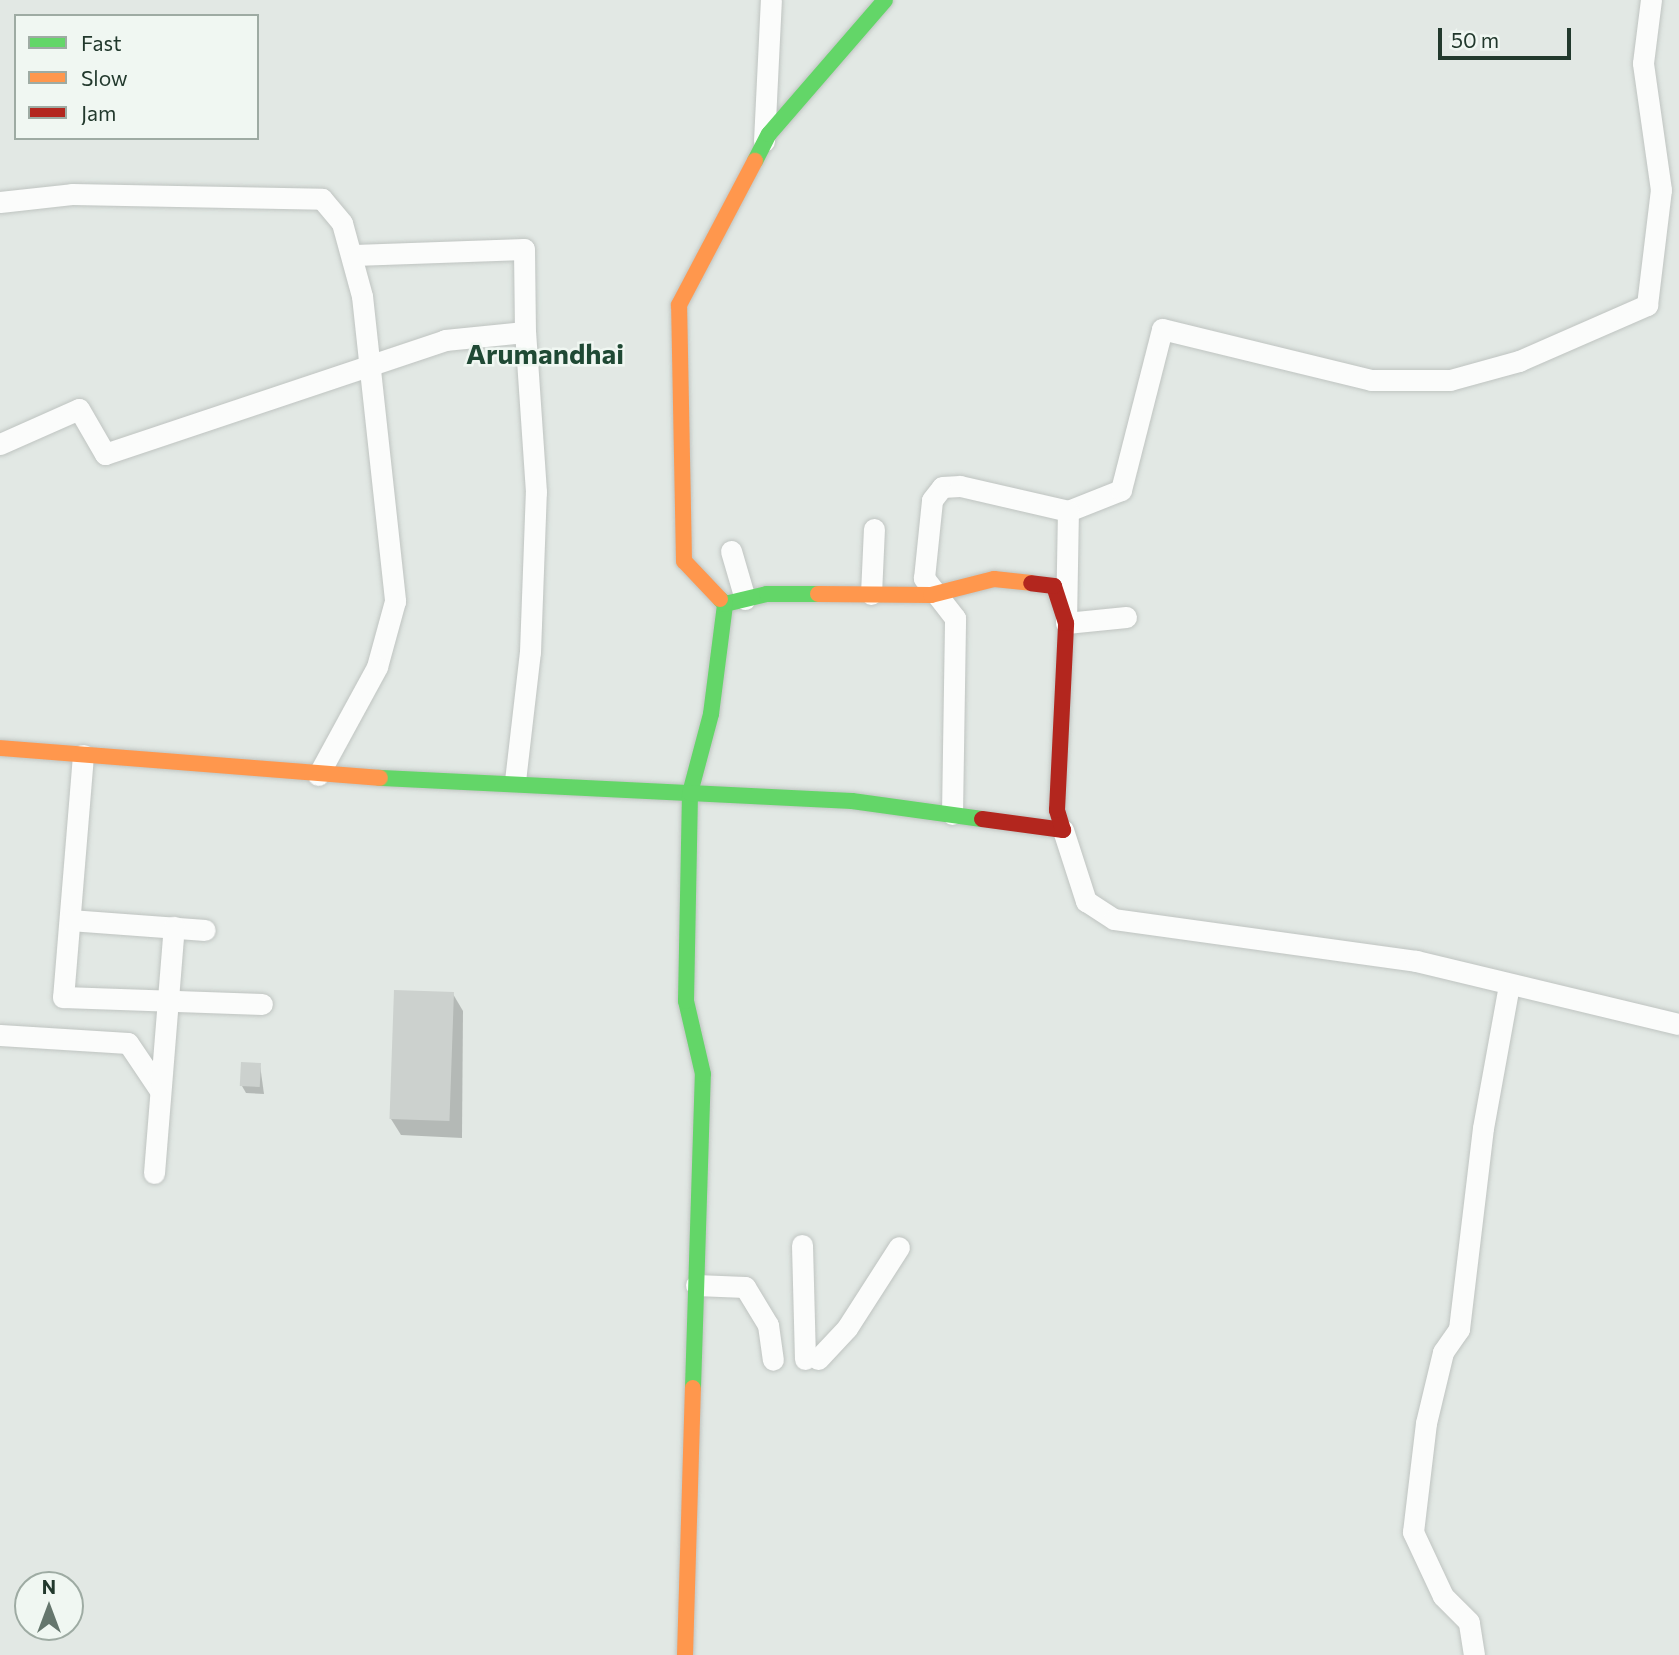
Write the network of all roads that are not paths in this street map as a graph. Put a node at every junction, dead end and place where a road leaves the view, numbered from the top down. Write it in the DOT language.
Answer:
graph roads {
  1 [pos="771,0"];
  2 [pos="885,0"];
  3 [pos="1651,0"];
  4 [pos="764,144"];
  5 [pos="0,202"];
  6 [pos="354,255"];
  7 [pos="525,332"];
  8 [pos="370,364"];
  9 [pos="0,444"];
  10 [pos="1068,511"];
  11 [pos="874,528"];
  12 [pos="731,551"];
  13 [pos="871,594"];
  14 [pos="931,595"];
  15 [pos="735,601"];
  16 [pos="1126,617"];
  17 [pos="1066,623"];
  18 [pos="0,748"];
  19 [pos="83,755"];
  20 [pos="318,775"];
  21 [pos="515,780"];
  22 [pos="690,793"];
  23 [pos="952,814"];
  24 [pos="1063,830"];
  25 [pos="69,920"];
  26 [pos="174,927"];
  27 [pos="205,930"];
  28 [pos="1509,985"];
  29 [pos="163,1001"];
  30 [pos="262,1004"];
  31 [pos="1679,1024"];
  32 [pos="0,1035"];
  33 [pos="159,1089"];
  34 [pos="154,1173"];
  35 [pos="802,1245"];
  36 [pos="899,1247"];
  37 [pos="696,1284"];
  38 [pos="773,1360"];
  39 [pos="685,1655"];
  40 [pos="1474,1655"];
  1 -- 4 [label="street"];
  2 -- 4 [label="street"];
  3 -- 10 [label="street"];
  4 -- 15 [label="street"];
  5 -- 6 [label="street"];
  6 -- 7 [label="street"];
  6 -- 8 [label="street"];
  7 -- 8 [label="street"];
  7 -- 21 [label="street"];
  8 -- 9 [label="street"];
  8 -- 20 [label="street"];
  10 -- 14 [label="street"];
  10 -- 17 [label="street"];
  11 -- 13 [label="street"];
  12 -- 15 [label="street"];
  13 -- 14 [label="street"];
  13 -- 15 [label="street"];
  14 -- 17 [label="street"];
  14 -- 23 [label="street"];
  15 -- 22 [label="street"];
  16 -- 17 [label="street"];
  17 -- 24 [label="street"];
  18 -- 19 [label="street"];
  19 -- 20 [label="street"];
  19 -- 25 [label="street"];
  20 -- 21 [label="street"];
  21 -- 22 [label="street"];
  22 -- 23 [label="street"];
  22 -- 37 [label="street"];
  23 -- 24 [label="street"];
  24 -- 28 [label="street"];
  25 -- 26 [label="street"];
  25 -- 29 [label="street"];
  26 -- 27 [label="street"];
  26 -- 29 [label="street"];
  28 -- 31 [label="street"];
  28 -- 40 [label="street"];
  29 -- 30 [label="street"];
  29 -- 33 [label="street"];
  32 -- 33 [label="street"];
  33 -- 34 [label="street"];
  35 -- 36 [label="street"];
  37 -- 38 [label="street"];
  37 -- 39 [label="street"];
}
